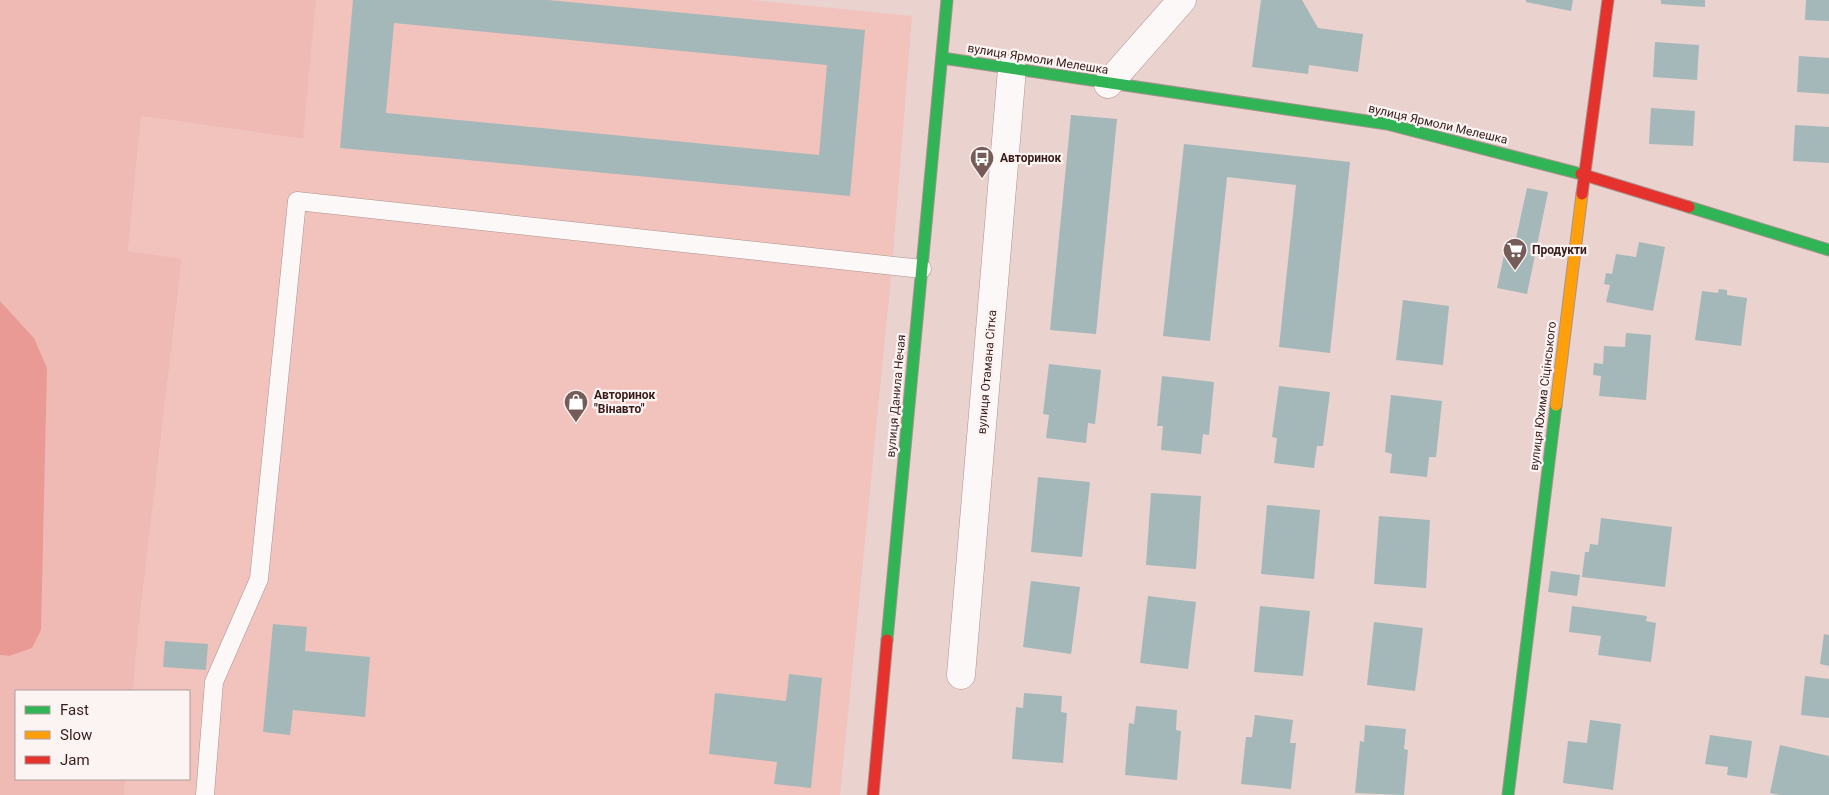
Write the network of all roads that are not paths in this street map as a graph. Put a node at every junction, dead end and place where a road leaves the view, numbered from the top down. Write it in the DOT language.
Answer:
graph roads {
  1 [pos="947,0"];
  2 [pos="1182,0"];
  3 [pos="1608,0"];
  4 [pos="942,58"];
  5 [pos="1012,69"];
  6 [pos="1108,84"];
  7 [pos="1584,175"];
  8 [pos="1829,250"];
  9 [pos="922,269"];
  10 [pos="962,675"];
  11 [pos="205,795"];
  12 [pos="873,795"];
  13 [pos="1508,795"];
  1 -- 4 [label="street, вулиця Данила Нечая"];
  2 -- 6 [label="street"];
  3 -- 7 [label="street, вулиця Юхима Сіцінського"];
  4 -- 5 [label="street, вулиця Ярмоли Мелешка"];
  4 -- 9 [label="street, вулиця Данила Нечая"];
  5 -- 6 [label="street, вулиця Ярмоли Мелешка"];
  5 -- 10 [label="street, вулиця Отамана Сітка"];
  6 -- 7 [label="street, вулиця Ярмоли Мелешка"];
  7 -- 8 [label="street, вулиця Ярмоли Мелешка"];
  7 -- 13 [label="street, вулиця Юхима Сіцінського"];
  9 -- 11 [label="lane"];
  9 -- 12 [label="street, вулиця Данила Нечая"];
}
